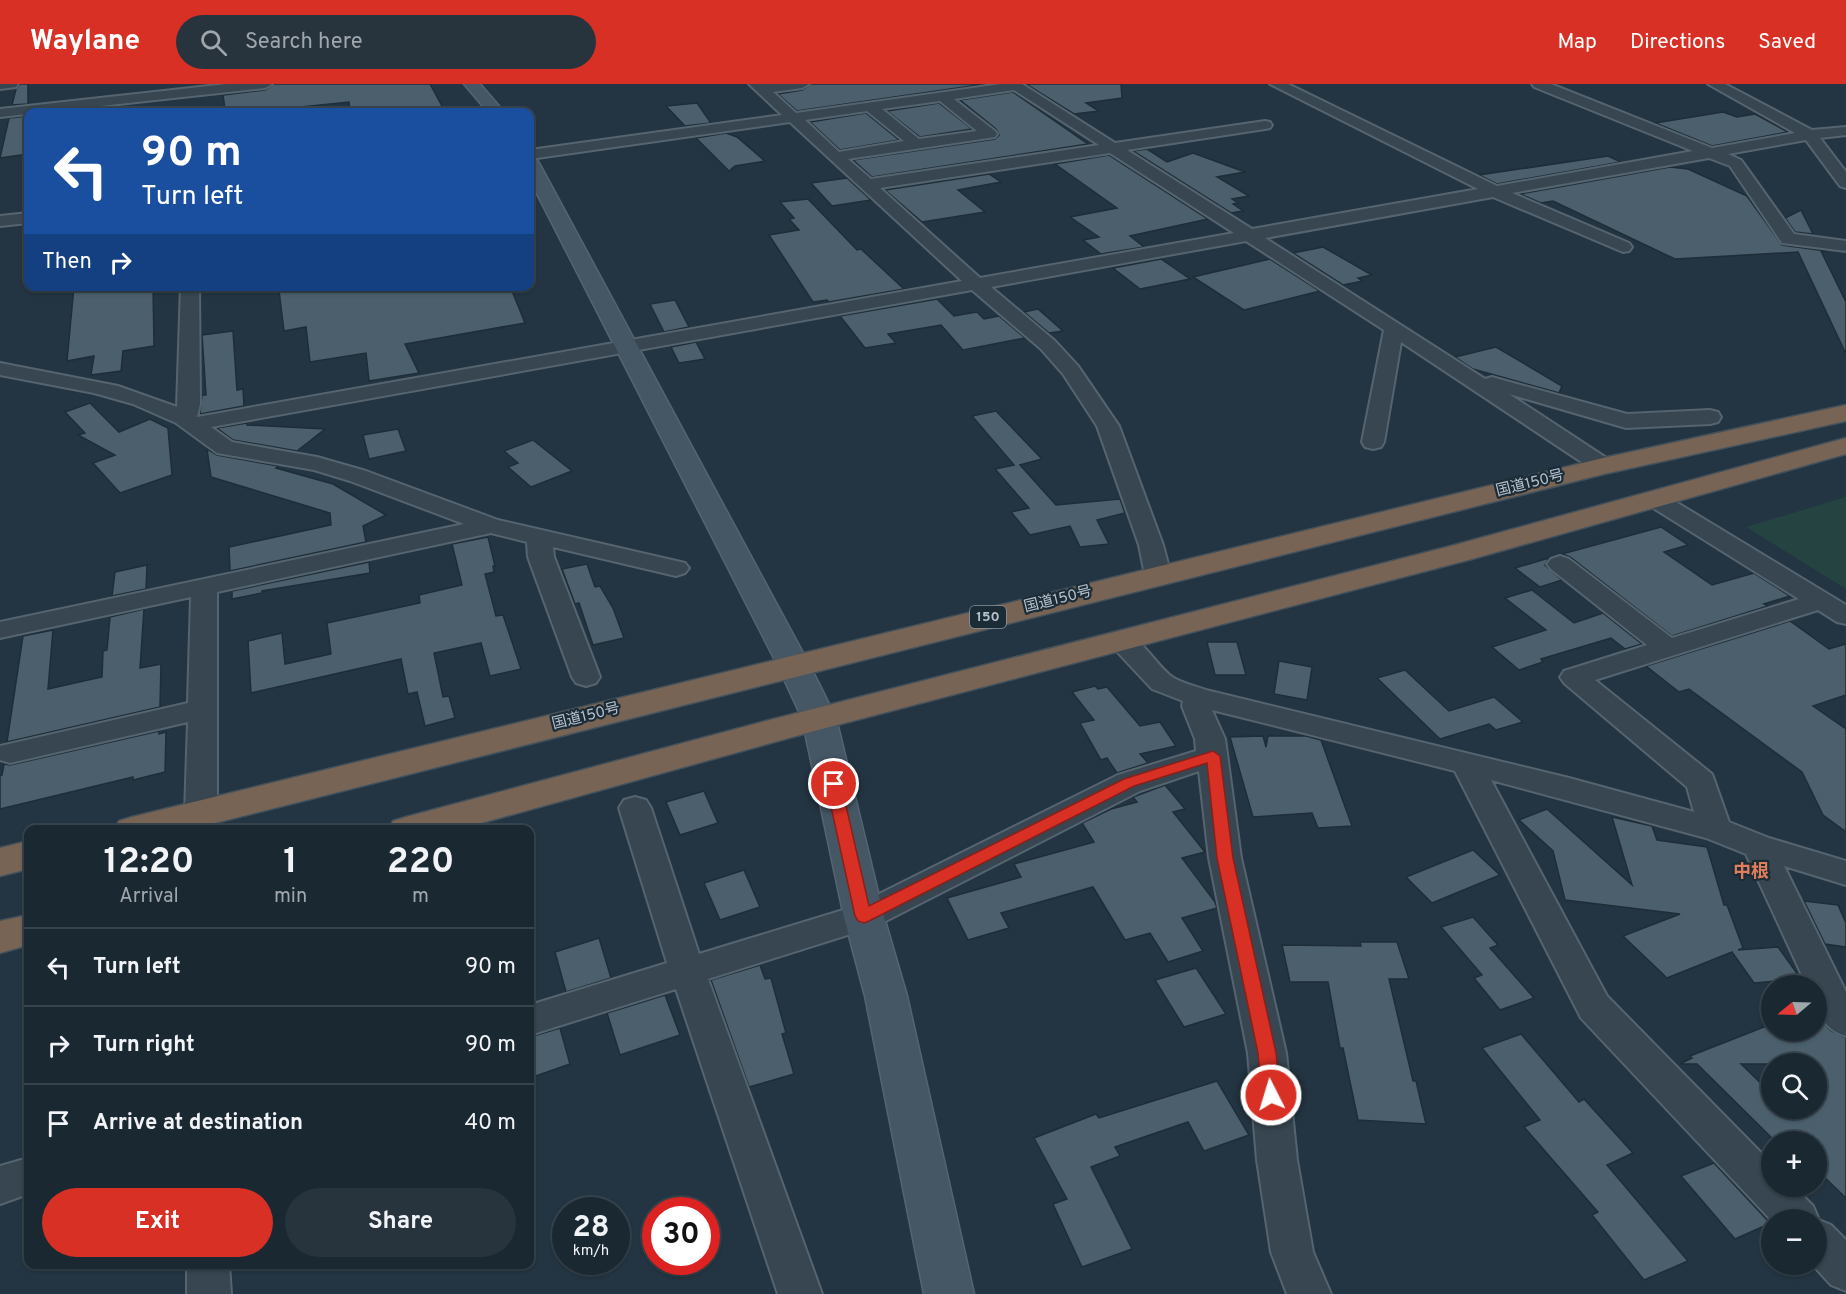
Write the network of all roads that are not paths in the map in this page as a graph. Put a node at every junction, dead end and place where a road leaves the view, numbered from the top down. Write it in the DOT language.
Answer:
graph roads {
  1 [pos="10,84"];
  2 [pos="265,84"];
  3 [pos="472,84"];
  4 [pos="802,84"];
  5 [pos="1277,84"];
  6 [pos="1539,84"];
  7 [pos="1714,84"];
  8 [pos="0,85"];
  9 [pos="1015,85"];
  10 [pos="758,87"];
  11 [pos="189,88"];
  12 [pos="880,92"];
  13 [pos="942,96"];
  14 [pos="780,105"];
  15 [pos="869,106"];
  16 [pos="38,108"];
  17 [pos="187,108"];
  18 [pos="493,108"];
  19 [pos="24,112"];
  20 [pos="792,117"];
  21 [pos="1,118"];
  22 [pos="1265,125"];
  23 [pos="1846,131"];
  24 [pos="1810,135"];
  25 [pos="916,144"];
  26 [pos="1112,148"];
  27 [pos="1709,153"];
  28 [pos="534,154"];
  29 [pos="835,157"];
  30 [pos="534,171"];
  31 [pos="1846,183"];
  32 [pos="866,185"];
  33 [pos="1494,191"];
  34 [pos="24,218"];
  35 [pos="0,221"];
  36 [pos="1251,236"];
  37 [pos="1839,245"];
  38 [pos="1623,247"];
  39 [pos="1846,266"];
  40 [pos="975,283"];
  41 [pos="190,291"];
  42 [pos="1394,328"];
  43 [pos="627,346"];
  44 [pos="0,369"];
  45 [pos="29,375"];
  46 [pos="1467,376"];
  47 [pos="0,380"];
  48 [pos="1846,413"];
  49 [pos="1710,417"];
  50 [pos="189,421"];
  51 [pos="1373,442"];
  52 [pos="1846,446"];
  53 [pos="1603,466"];
  54 [pos="1658,501"];
  55 [pos="491,526"];
  56 [pos="539,537"];
  57 [pos="1560,564"];
  58 [pos="676,568"];
  59 [pos="1158,575"];
  60 [pos="204,587"];
  61 [pos="1821,600"];
  62 [pos="1846,616"];
  63 [pos="0,630"];
  64 [pos="1122,642"];
  65 [pos="1668,648"];
  66 [pos="794,666"];
  67 [pos="586,676"];
  68 [pos="1198,698"];
  69 [pos="203,709"];
  70 [pos="819,718"];
  71 [pos="10,753"];
  72 [pos="1213,756"];
  73 [pos="1467,764"];
  74 [pos="635,808"];
  75 [pos="201,813"];
  76 [pos="152,825"];
  77 [pos="424,825"];
  78 [pos="1715,829"];
  79 [pos="1758,846"];
  80 [pos="24,856"];
  81 [pos="0,862"];
  82 [pos="1846,873"];
  83 [pos="864,916"];
  84 [pos="24,931"];
  85 [pos="0,937"];
  86 [pos="687,970"];
  87 [pos="534,1019"];
  88 [pos="1846,1021"];
  89 [pos="24,1177"];
  90 [pos="0,1185"];
  91 [pos="1787,1209"];
  92 [pos="1827,1250"];
  93 [pos="208,1269"];
  94 [pos="1846,1270"];
  95 [pos="209,1294"];
  96 [pos="800,1294"];
  97 [pos="949,1294"];
  98 [pos="1309,1294"];
  1 -- 8 [label="street"];
  2 -- 11 [label="street"];
  3 -- 18 [label="street"];
  4 -- 10 [label="street"];
  5 -- 33 [label="street"];
  6 -- 27 [label="street"];
  7 -- 24 [label="street"];
  9 -- 13 [label="street"];
  9 -- 26 [label="street"];
  10 -- 14 [label="street"];
  11 -- 16 [label="street"];
  11 -- 17 [label="street"];
  12 -- 14 [label="street"];
  13 -- 15 [label="street"];
  13 -- 25 [label="street"];
  14 -- 20 [label="street"];
  15 -- 20 [label="street"];
  15 -- 25 [label="street"];
  19 -- 21 [label="street"];
  20 -- 28 [label="street"];
  20 -- 29 [label="street"];
  22 -- 26 [label="street"];
  23 -- 24 [label="street"];
  24 -- 27 [label="street"];
  24 -- 31 [label="street"];
  25 -- 29 [label="street"];
  26 -- 32 [label="street"];
  26 -- 36 [label="street"];
  27 -- 33 [label="street"];
  27 -- 37 [label="street"];
  29 -- 32 [label="street"];
  30 -- 43 [label="street"];
  32 -- 40 [label="street"];
  33 -- 36 [label="street"];
  33 -- 38 [label="street"];
  34 -- 35 [label="street"];
  36 -- 40 [label="street"];
  36 -- 42 [label="street"];
  37 -- 39 [label="street"];
  40 -- 43 [label="street"];
  40 -- 59 [label="street"];
  41 -- 50 [label="street"];
  42 -- 46 [label="street"];
  42 -- 51 [label="street"];
  43 -- 50 [label="street"];
  43 -- 66 [label="street"];
  44 -- 45 [label="street"];
  45 -- 47 [label="street"];
  45 -- 50 [label="street"];
  46 -- 49 [label="street"];
  46 -- 53 [label="street"];
  48 -- 53 [label="highway, 国道150号 / 150"];
  50 -- 55 [label="street"];
  52 -- 54 [label="highway"];
  53 -- 59 [label="highway, 国道150号 / 150"];
  54 -- 61 [label="street"];
  54 -- 64 [label="highway"];
  55 -- 56 [label="street"];
  55 -- 60 [label="street"];
  56 -- 58 [label="street"];
  56 -- 67 [label="street"];
  57 -- 65 [label="street"];
  59 -- 66 [label="highway, 国道150号 / 150"];
  60 -- 63 [label="street"];
  60 -- 69 [label="street"];
  61 -- 62 [label="street"];
  61 -- 65 [label="street"];
  64 -- 68 [label="street"];
  64 -- 70 [label="highway"];
  65 -- 78 [label="street"];
  66 -- 70 [label="street"];
  66 -- 75 [label="highway, 国道150号 / 150"];
  68 -- 72 [label="street"];
  68 -- 73 [label="street"];
  69 -- 71 [label="street"];
  69 -- 75 [label="street"];
  70 -- 77 [label="highway"];
  70 -- 83 [label="street"];
  72 -- 83 [label="street"];
  72 -- 98 [label="street"];
  73 -- 78 [label="street"];
  73 -- 91 [label="street"];
  74 -- 86 [label="street"];
  75 -- 76 [label="highway, 国道150号 / 150"];
  78 -- 79 [label="street"];
  79 -- 82 [label="street"];
  79 -- 88 [label="street"];
  80 -- 81 [label="highway"];
  83 -- 86 [label="street"];
  83 -- 97 [label="street"];
  84 -- 85 [label="highway"];
  86 -- 87 [label="street"];
  86 -- 96 [label="street"];
  89 -- 90 [label="street"];
  92 -- 94 [label="street"];
  93 -- 95 [label="street"];
}
